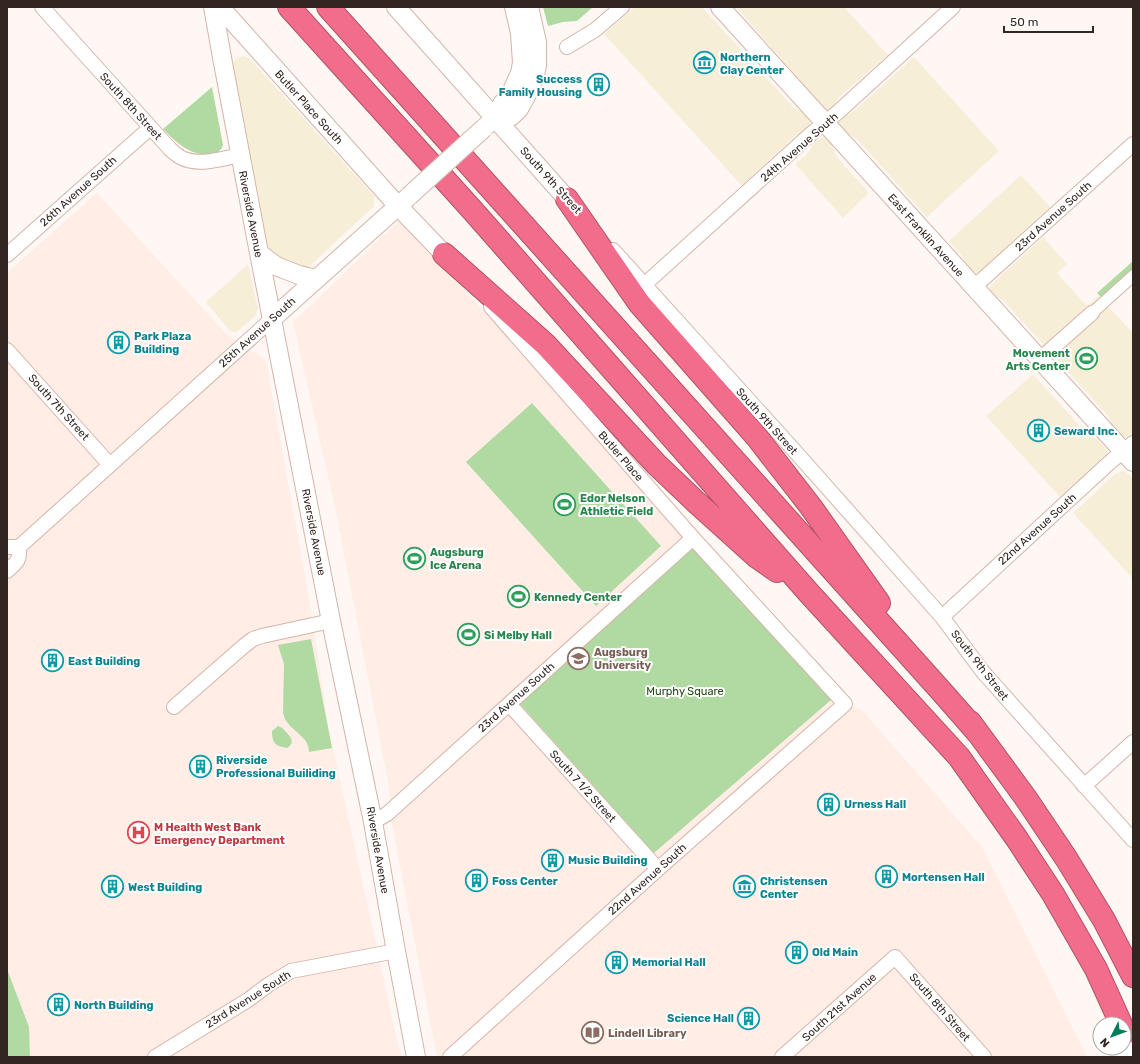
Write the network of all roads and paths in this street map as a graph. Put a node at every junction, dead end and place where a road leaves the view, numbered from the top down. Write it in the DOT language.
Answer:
graph roads {
  1 [pos="42,7"];
  2 [pos="213,7"];
  3 [pos="220,7"];
  4 [pos="288,7"];
  5 [pos="328,7"];
  6 [pos="396,7"];
  7 [pos="514,7"];
  8 [pos="529,7"];
  9 [pos="622,7"];
  10 [pos="720,7"];
  11 [pos="953,7"];
  12 [pos="567,47"];
  13 [pos="490,123"];
  14 [pos="825,123"];
  15 [pos="150,128"];
  16 [pos="1133,144"];
  17 [pos="240,155"];
  18 [pos="567,199"];
  19 [pos="404,201"];
  20 [pos="259,253"];
  21 [pos="444,254"];
  22 [pos="7,255"];
  23 [pos="1133,276"];
  24 [pos="316,279"];
  25 [pos="644,285"];
  26 [pos="974,287"];
  27 [pos="1092,313"];
  28 [pos="272,319"];
  29 [pos="7,350"];
  30 [pos="1039,360"];
  31 [pos="1130,452"];
  32 [pos="110,464"];
  33 [pos="693,538"];
  34 [pos="13,547"];
  35 [pos="7,571"];
  36 [pos="808,592"];
  37 [pos="942,617"];
  38 [pos="331,621"];
  39 [pos="509,704"];
  40 [pos="845,704"];
  41 [pos="174,707"];
  42 [pos="978,734"];
  43 [pos="1133,742"];
  44 [pos="1084,786"];
  45 [pos="373,822"];
  46 [pos="1133,840"];
  47 [pos="658,869"];
  48 [pos="396,951"];
  49 [pos="895,957"];
  50 [pos="1133,976"];
  51 [pos="1117,1016"];
  52 [pos="1133,1051"];
  53 [pos="155,1057"];
  54 [pos="416,1057"];
  55 [pos="450,1057"];
  56 [pos="782,1057"];
  57 [pos="984,1057"];
  58 [pos="1122,1057"];
  1 -- 15 [label="street, South 8th Street"];
  2 -- 17 [label="street, Riverside Avenue"];
  3 -- 19 [label="street, Butler Place South"];
  4 -- 36 [label="highway"];
  5 -- 42 [label="highway"];
  6 -- 13 [label="street, South 9th Street"];
  7 -- 13 [label="street"];
  8 -- 13 [label="street"];
  9 -- 12 [label="street"];
  10 -- 14 [label="street, East Franklin Avenue"];
  11 -- 14 [label="street, 24th Avenue South"];
  13 -- 18 [label="street, South 9th Street"];
  13 -- 19 [label="street, 25th Avenue South, bridge"];
  14 -- 25 [label="street, 24th Avenue South"];
  14 -- 26 [label="street, East Franklin Avenue"];
  15 -- 17 [label="street, South 8th Street"];
  15 -- 22 [label="street, 26th Avenue South"];
  16 -- 26 [label="street, 23rd Avenue South"];
  17 -- 20 [label="street, Riverside Avenue"];
  18 -- 25 [label="street, South 9th Street"];
  18 -- 42 [label="highway"];
  19 -- 21 [label="street, Butler Place"];
  19 -- 24 [label="street, 25th Avenue South"];
  20 -- 24 [label="street"];
  20 -- 28 [label="street, Riverside Avenue"];
  21 -- 33 [label="street, Butler Place"];
  21 -- 36 [label="highway"];
  23 -- 27 [label="street"];
  24 -- 28 [label="street, 25th Avenue South"];
  25 -- 37 [label="street, South 9th Street"];
  26 -- 30 [label="street, East Franklin Avenue"];
  27 -- 30 [label="street"];
  28 -- 32 [label="street, 25th Avenue South"];
  28 -- 38 [label="street, Riverside Avenue"];
  29 -- 32 [label="street, South 7th Street"];
  30 -- 31 [label="street, East Franklin Avenue"];
  31 -- 37 [label="street, 22nd Avenue South"];
  32 -- 34 [label="street, 25th Avenue South"];
  33 -- 39 [label="street, 23rd Avenue South"];
  33 -- 40 [label="street, Butler Place"];
  34 -- 35 [label="street, 25th Avenue South"];
  36 -- 51 [label="highway"];
  37 -- 44 [label="street, South 9th Street"];
  38 -- 41 [label="street"];
  38 -- 45 [label="street, Riverside Avenue"];
  39 -- 45 [label="street, 23rd Avenue South"];
  39 -- 47 [label="street, South 7 1/2 Street"];
  40 -- 47 [label="street, 22nd Avenue South"];
  42 -- 50 [label="highway"];
  43 -- 44 [label="street"];
  44 -- 46 [label="street, South 9th Street"];
  45 -- 48 [label="street, Riverside Avenue"];
  47 -- 55 [label="street, 22nd Avenue South"];
  48 -- 53 [label="street, 23rd Avenue South"];
  48 -- 54 [label="street, Riverside Avenue"];
  49 -- 56 [label="street, South 21st Avenue"];
  49 -- 57 [label="street, South 8th Street"];
  52 -- 58 [label="street, bridge"];
}
